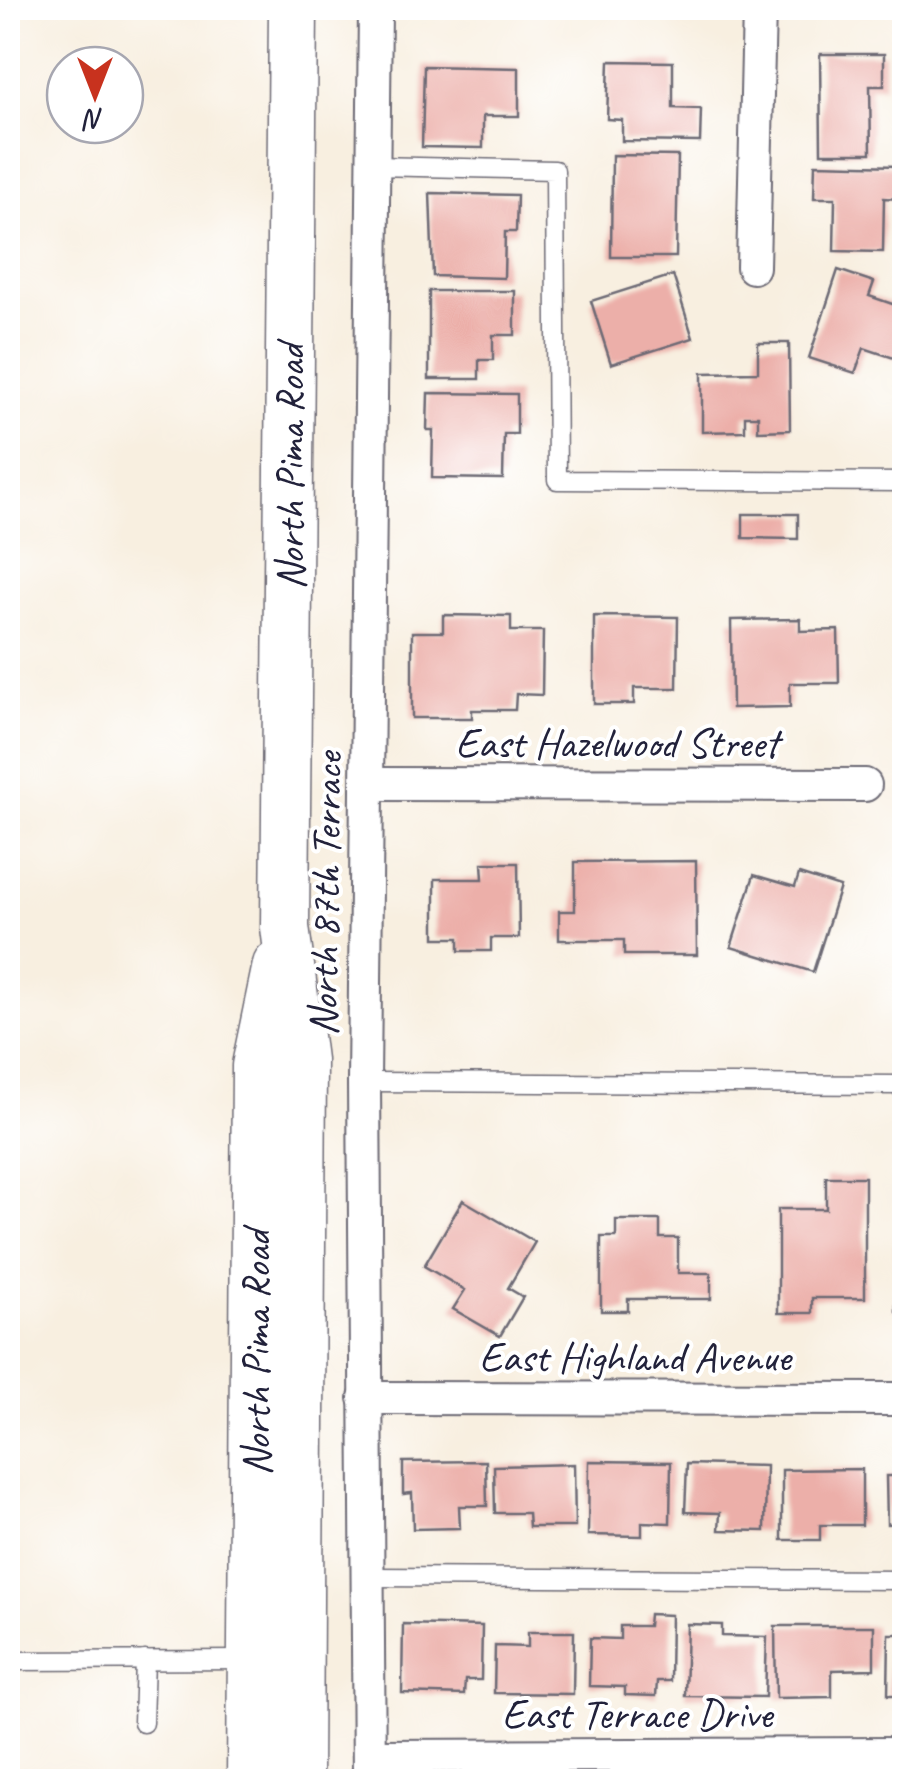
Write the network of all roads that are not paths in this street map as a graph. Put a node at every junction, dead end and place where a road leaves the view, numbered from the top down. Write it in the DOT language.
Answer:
graph roads {
  1 [pos="293,8"];
  2 [pos="375,8"];
  3 [pos="759,8"];
  4 [pos="373,166"];
  5 [pos="753,267"];
  6 [pos="904,482"];
  7 [pos="368,784"];
  8 [pos="866,784"];
  9 [pos="285,927"];
  10 [pos="364,1082"];
  11 [pos="904,1085"];
  12 [pos="365,1398"];
  13 [pos="904,1399"];
  14 [pos="366,1578"];
  15 [pos="904,1580"];
  16 [pos="298,1601"];
  17 [pos="8,1660"];
  18 [pos="145,1660"];
  19 [pos="252,1660"];
  20 [pos="298,1714"];
  21 [pos="143,1723"];
  22 [pos="904,1754"];
  23 [pos="369,1769"];
  24 [pos="251,1782"];
  25 [pos="298,1782"];
  1 -- 9 [label="main road, North Pima Road"];
  2 -- 4 [label="street, North 87th Terrace"];
  3 -- 5 [label="street"];
  4 -- 6 [label="lane"];
  4 -- 7 [label="street, North 87th Terrace"];
  7 -- 8 [label="street, East Hazelwood Street"];
  7 -- 10 [label="street, North 87th Terrace"];
  9 -- 16 [label="main road, North Pima Road"];
  9 -- 19 [label="main road, North Pima Road"];
  10 -- 11 [label="lane"];
  10 -- 12 [label="street, North 87th Terrace"];
  12 -- 13 [label="street, East Highland Avenue"];
  12 -- 14 [label="street, North 87th Terrace"];
  14 -- 15 [label="lane"];
  14 -- 23 [label="street, North 87th Terrace"];
  16 -- 19 [label="main road"];
  16 -- 20 [label="main road, North Pima Road"];
  17 -- 18 [label="lane"];
  18 -- 19 [label="lane"];
  18 -- 21 [label="lane"];
  19 -- 20 [label="main road"];
  19 -- 24 [label="main road, North Pima Road"];
  20 -- 25 [label="main road, North Pima Road"];
  22 -- 23 [label="street, East Terrace Drive"];
}
